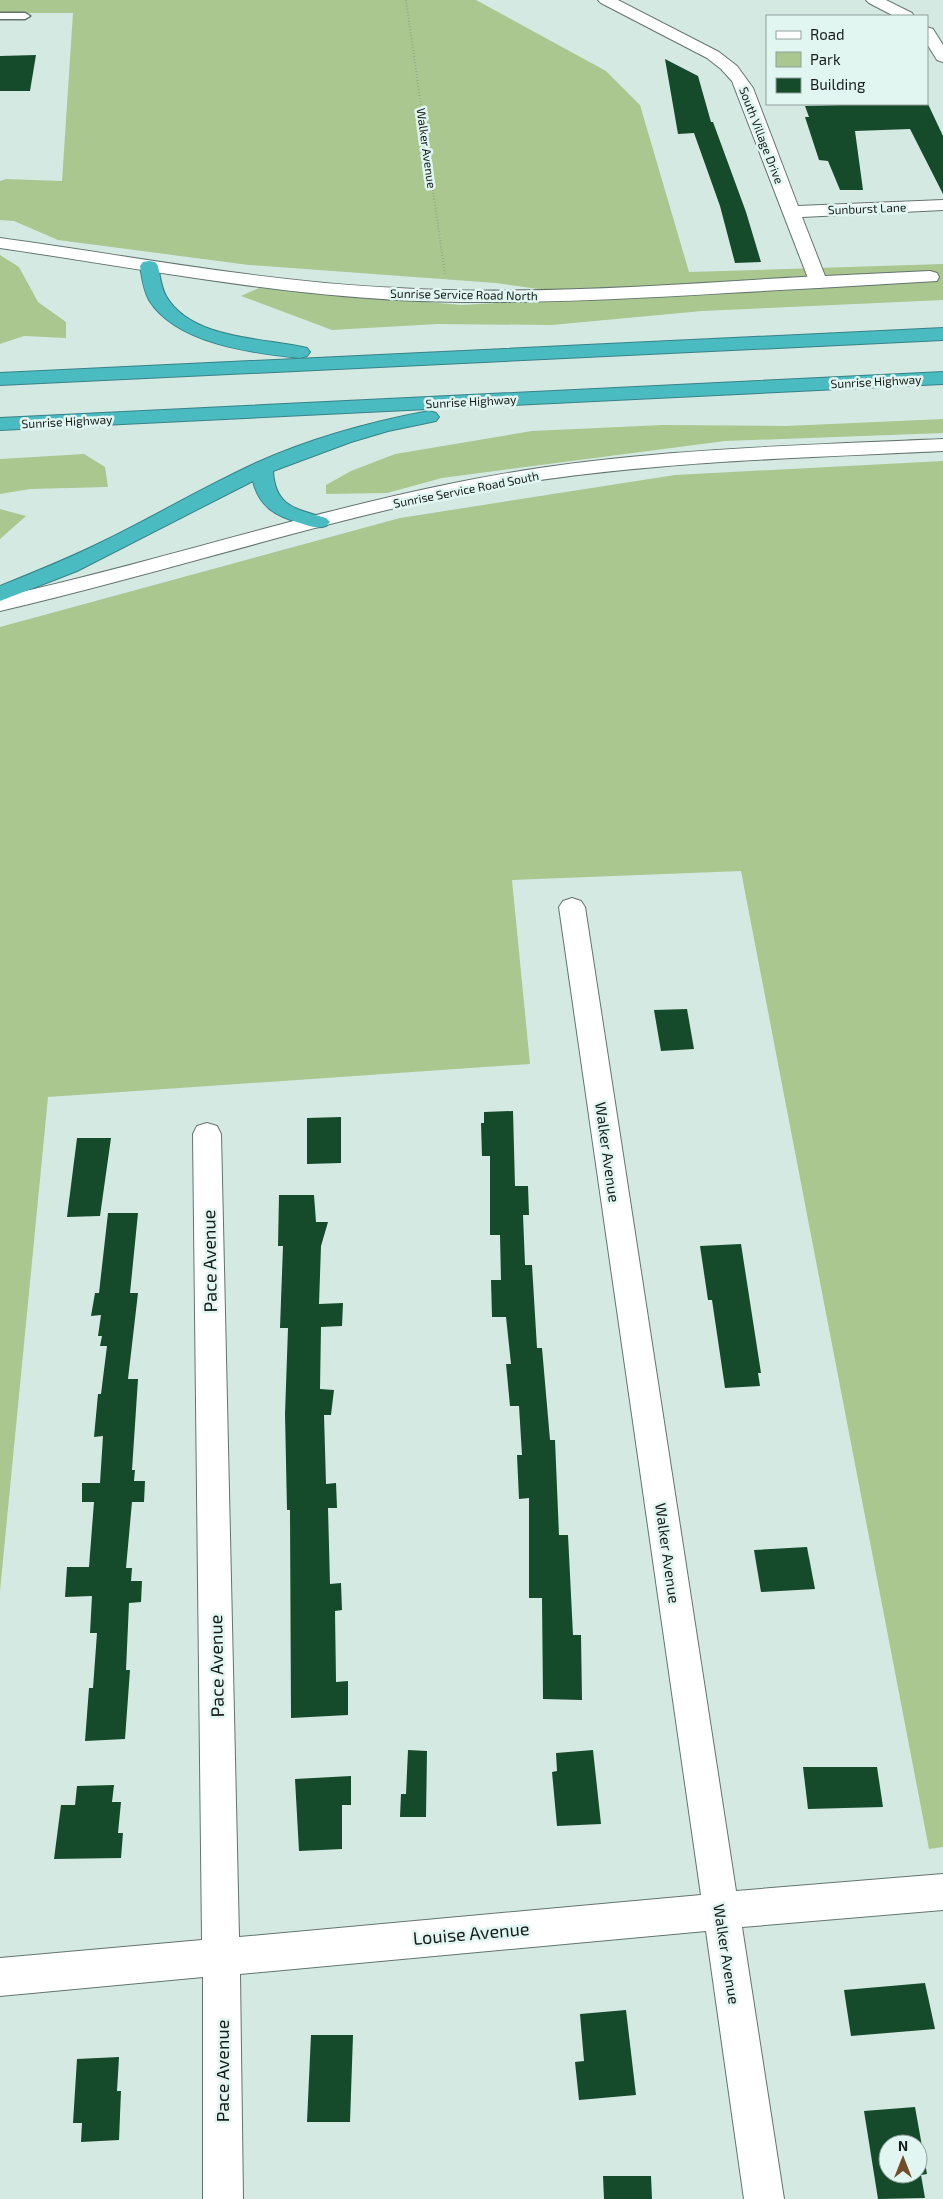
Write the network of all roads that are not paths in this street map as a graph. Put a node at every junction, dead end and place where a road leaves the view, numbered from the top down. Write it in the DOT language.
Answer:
graph roads {
  1 [pos="606,0"];
  2 [pos="874,0"];
  3 [pos="904,15"];
  4 [pos="0,16"];
  5 [pos="24,16"];
  6 [pos="928,34"];
  7 [pos="943,57"];
  8 [pos="943,205"];
  9 [pos="792,212"];
  10 [pos="0,243"];
  11 [pos="149,266"];
  12 [pos="930,277"];
  13 [pos="818,282"];
  14 [pos="943,334"];
  15 [pos="616,351"];
  16 [pos="943,378"];
  17 [pos="0,379"];
  18 [pos="719,389"];
  19 [pos="0,424"];
  20 [pos="943,445"];
  21 [pos="262,468"];
  22 [pos="319,522"];
  23 [pos="0,594"];
  24 [pos="0,604"];
  25 [pos="572,907"];
  26 [pos="207,1134"];
  27 [pos="943,1892"];
  28 [pos="721,1911"];
  29 [pos="221,1956"];
  30 [pos="0,1977"];
  31 [pos="223,2199"];
  32 [pos="764,2199"];
  1 -- 9 [label="street, South Village Drive"];
  2 -- 3 [label="street"];
  4 -- 5 [label="lane"];
  6 -- 7 [label="street"];
  8 -- 9 [label="street, Sunburst Lane"];
  9 -- 13 [label="street, South Village Drive"];
  10 -- 11 [label="street, Sunrise Service Road North"];
  11 -- 13 [label="street, Sunrise Service Road North"];
  11 -- 15 [label="highway"];
  12 -- 13 [label="street, Sunrise Service Road North"];
  14 -- 15 [label="highway"];
  15 -- 17 [label="highway"];
  16 -- 18 [label="highway, Sunrise Highway"];
  18 -- 19 [label="highway, Sunrise Highway"];
  18 -- 21 [label="highway"];
  20 -- 22 [label="street, Sunrise Service Road South"];
  21 -- 22 [label="highway"];
  21 -- 23 [label="highway"];
  22 -- 24 [label="street, Sunrise Service Road South"];
  25 -- 28 [label="street, Walker Avenue"];
  26 -- 29 [label="street, Pace Avenue"];
  27 -- 28 [label="street, Louise Avenue"];
  28 -- 29 [label="street, Louise Avenue"];
  28 -- 32 [label="street, Walker Avenue"];
  29 -- 30 [label="street, Louise Avenue"];
  29 -- 31 [label="street, Pace Avenue"];
}
